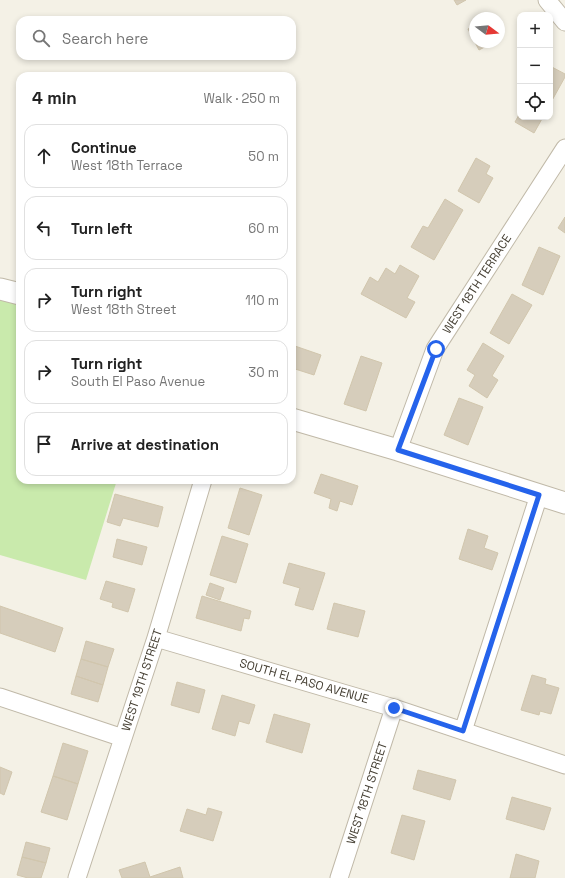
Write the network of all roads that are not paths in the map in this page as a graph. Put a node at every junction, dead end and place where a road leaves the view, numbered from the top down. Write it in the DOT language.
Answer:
graph roads {
  1 [pos="547,0"];
  2 [pos="565,22"];
  3 [pos="565,148"];
  4 [pos="0,289"];
  5 [pos="16,293"];
  6 [pos="296,420"];
  7 [pos="398,450"];
  8 [pos="202,484"];
  9 [pos="539,495"];
  10 [pos="565,503"];
  11 [pos="156,638"];
  12 [pos="0,697"];
  13 [pos="394,708"];
  14 [pos="463,731"];
  15 [pos="123,738"];
  16 [pos="565,765"];
  17 [pos="77,878"];
  18 [pos="339,878"];
  1 -- 2 [label="street"];
  3 -- 7 [label="street, WEST 18TH TERRACE"];
  4 -- 5 [label="street"];
  6 -- 7 [label="street"];
  7 -- 9 [label="street"];
  8 -- 11 [label="street, WEST 19TH STREET"];
  9 -- 10 [label="street"];
  9 -- 14 [label="street"];
  11 -- 13 [label="street, SOUTH EL PASO AVENUE"];
  11 -- 15 [label="street, WEST 19TH STREET"];
  12 -- 15 [label="street"];
  13 -- 14 [label="street, SOUTH EL PASO AVENUE"];
  13 -- 18 [label="street, WEST 18TH STREET"];
  14 -- 16 [label="street, SOUTH EL PASO AVENUE"];
  15 -- 17 [label="street, WEST 19TH STREET"];
}
